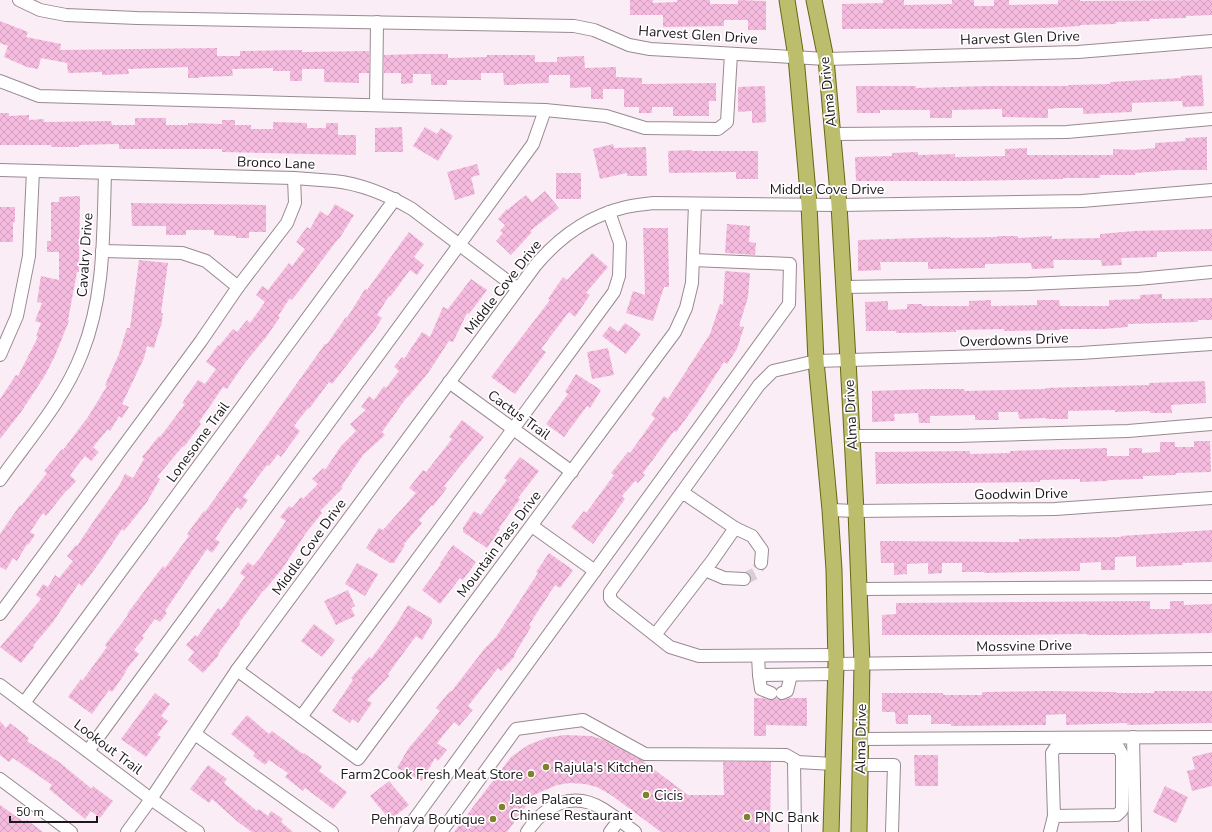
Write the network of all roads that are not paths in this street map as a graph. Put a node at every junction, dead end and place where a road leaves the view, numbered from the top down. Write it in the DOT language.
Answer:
graph roads {
  1 [pos="19,0"];
  2 [pos="787,0"];
  3 [pos="814,0"];
  4 [pos="377,22"];
  5 [pos="1212,41"];
  6 [pos="732,54"];
  7 [pos="796,57"];
  8 [pos="826,59"];
  9 [pos="0,81"];
  10 [pos="376,105"];
  11 [pos="545,110"];
  12 [pos="1212,119"];
  13 [pos="833,134"];
  14 [pos="0,170"];
  15 [pos="32,171"];
  16 [pos="105,174"];
  17 [pos="294,178"];
  18 [pos="1212,190"];
  19 [pos="395,199"];
  20 [pos="695,204"];
  21 [pos="809,204"];
  22 [pos="839,205"];
  23 [pos="609,212"];
  24 [pos="459,244"];
  25 [pos="102,251"];
  26 [pos="693,260"];
  27 [pos="1212,272"];
  28 [pos="238,287"];
  29 [pos="844,287"];
  30 [pos="518,289"];
  31 [pos="1212,344"];
  32 [pos="0,355"];
  33 [pos="848,360"];
  34 [pos="816,361"];
  35 [pos="449,382"];
  36 [pos="1212,424"];
  37 [pos="512,429"];
  38 [pos="852,436"];
  39 [pos="572,472"];
  40 [pos="0,480"];
  41 [pos="682,492"];
  42 [pos="1212,498"];
  43 [pos="830,510"];
  44 [pos="856,511"];
  45 [pos="532,526"];
  46 [pos="735,528"];
  47 [pos="761,563"];
  48 [pos="705,570"];
  49 [pos="595,571"];
  50 [pos="744,579"];
  51 [pos="1212,587"];
  52 [pos="859,589"];
  53 [pos="0,614"];
  54 [pos="655,635"];
  55 [pos="758,656"];
  56 [pos="1212,659"];
  57 [pos="862,663"];
  58 [pos="836,664"];
  59 [pos="237,670"];
  60 [pos="759,675"];
  61 [pos="792,675"];
  62 [pos="0,685"];
  63 [pos="24,703"];
  64 [pos="301,717"];
  65 [pos="194,734"];
  66 [pos="1134,737"];
  67 [pos="1212,737"];
  68 [pos="861,738"];
  69 [pos="88,751"];
  70 [pos="794,760"];
  71 [pos="833,764"];
  72 [pos="860,765"];
  73 [pos="0,780"];
  74 [pos="151,799"];
  75 [pos="1054,816"];
  76 [pos="619,820"];
  77 [pos="71,832"];
  78 [pos="127,832"];
  79 [pos="198,832"];
  80 [pos="332,832"];
  81 [pos="405,832"];
  82 [pos="441,832"];
  83 [pos="527,832"];
  84 [pos="610,832"];
  85 [pos="635,832"];
  86 [pos="795,832"];
  87 [pos="831,832"];
  88 [pos="859,832"];
  89 [pos="892,832"];
  90 [pos="1050,832"];
  91 [pos="1135,832"];
  1 -- 4 [label="street, Harvest Glen Drive"];
  2 -- 7 [label="main road, Alma Drive"];
  3 -- 8 [label="main road, Alma Drive"];
  4 -- 6 [label="street, Harvest Glen Drive"];
  4 -- 10 [label="street"];
  5 -- 8 [label="street, Harvest Glen Drive"];
  6 -- 7 [label="street, Harvest Glen Drive"];
  6 -- 11 [label="street"];
  7 -- 8 [label="street, Harvest Glen Drive"];
  7 -- 21 [label="main road, Alma Drive"];
  8 -- 13 [label="main road, Alma Drive"];
  9 -- 10 [label="street"];
  10 -- 11 [label="street"];
  11 -- 24 [label="street"];
  12 -- 13 [label="street"];
  13 -- 22 [label="main road, Alma Drive"];
  14 -- 15 [label="street, Bronco Lane"];
  15 -- 16 [label="street, Bronco Lane"];
  15 -- 32 [label="street"];
  16 -- 17 [label="street, Bronco Lane"];
  16 -- 25 [label="street, Cavalry Drive"];
  17 -- 19 [label="street, Bronco Lane"];
  17 -- 28 [label="street"];
  18 -- 22 [label="street, Middle Cove Drive"];
  19 -- 24 [label="street, Bronco Lane"];
  19 -- 63 [label="street, Lonesome Trail"];
  20 -- 21 [label="street, Middle Cove Drive"];
  20 -- 23 [label="street, Middle Cove Drive"];
  20 -- 26 [label="street, Mountain Pass Drive"];
  21 -- 22 [label="street, Middle Cove Drive"];
  21 -- 34 [label="main road, Alma Drive"];
  22 -- 29 [label="main road, Alma Drive"];
  23 -- 30 [label="street, Middle Cove Drive"];
  23 -- 37 [label="street"];
  24 -- 30 [label="street, Bronco Lane"];
  24 -- 69 [label="street"];
  25 -- 28 [label="street"];
  25 -- 40 [label="street, Cavalry Drive"];
  26 -- 39 [label="street, Mountain Pass Drive"];
  26 -- 49 [label="street"];
  27 -- 29 [label="street"];
  28 -- 53 [label="street"];
  29 -- 33 [label="main road, Alma Drive"];
  30 -- 35 [label="street, Middle Cove Drive"];
  31 -- 33 [label="street, Overdowns Drive"];
  33 -- 34 [label="street, Overdowns Drive"];
  33 -- 38 [label="main road, Alma Drive"];
  34 -- 41 [label="street, Overdowns Drive"];
  34 -- 43 [label="main road, Alma Drive"];
  35 -- 37 [label="street, Cactus Trail"];
  35 -- 59 [label="street, Middle Cove Drive"];
  36 -- 38 [label="street"];
  37 -- 39 [label="street, Cactus Trail"];
  37 -- 64 [label="street"];
  38 -- 44 [label="main road, Alma Drive"];
  39 -- 45 [label="street, Mountain Pass Drive"];
  41 -- 46 [label="street"];
  41 -- 54 [label="street, Overdowns Drive"];
  42 -- 44 [label="street, Goodwin Drive"];
  43 -- 44 [label="street, Goodwin Drive"];
  43 -- 58 [label="main road, Alma Drive"];
  44 -- 52 [label="main road, Alma Drive"];
  45 -- 49 [label="street"];
  45 -- 64 [label="street, Mountain Pass Drive"];
  46 -- 47 [label="street"];
  46 -- 48 [label="street"];
  48 -- 50 [label="street"];
  48 -- 54 [label="street"];
  49 -- 81 [label="street"];
  51 -- 52 [label="street"];
  52 -- 57 [label="main road, Alma Drive"];
  54 -- 55 [label="street"];
  55 -- 58 [label="street"];
  55 -- 60 [label="street"];
  56 -- 57 [label="street, Mossvine Drive"];
  57 -- 58 [label="street, Mossvine Drive"];
  57 -- 68 [label="main road, Alma Drive"];
  58 -- 61 [label="street"];
  58 -- 71 [label="main road, Alma Drive"];
  59 -- 64 [label="street, Mountain Pass Drive"];
  59 -- 65 [label="street, Middle Cove Drive"];
  60 -- 61 [label="street"];
  60 -- 61 [label="street"];
  62 -- 63 [label="street, Lookout Trail"];
  63 -- 69 [label="street, Lookout Trail"];
  65 -- 74 [label="street, Middle Cove Drive"];
  65 -- 80 [label="street"];
  66 -- 67 [label="street"];
  66 -- 68 [label="street"];
  66 -- 91 [label="street"];
  68 -- 72 [label="main road, Alma Drive"];
  69 -- 74 [label="street, Lookout Trail"];
  70 -- 71 [label="street"];
  70 -- 82 [label="street"];
  70 -- 86 [label="street"];
  71 -- 87 [label="main road, Alma Drive"];
  72 -- 88 [label="main road, Alma Drive"];
  72 -- 89 [label="street"];
  73 -- 77 [label="street"];
  74 -- 78 [label="street, Middle Cove Drive"];
  74 -- 79 [label="street, Lookout Trail"];
  75 -- 75 [label="street"];
  75 -- 90 [label="street"];
  76 -- 83 [label="street"];
  76 -- 84 [label="street"];
  76 -- 85 [label="street"];
}
